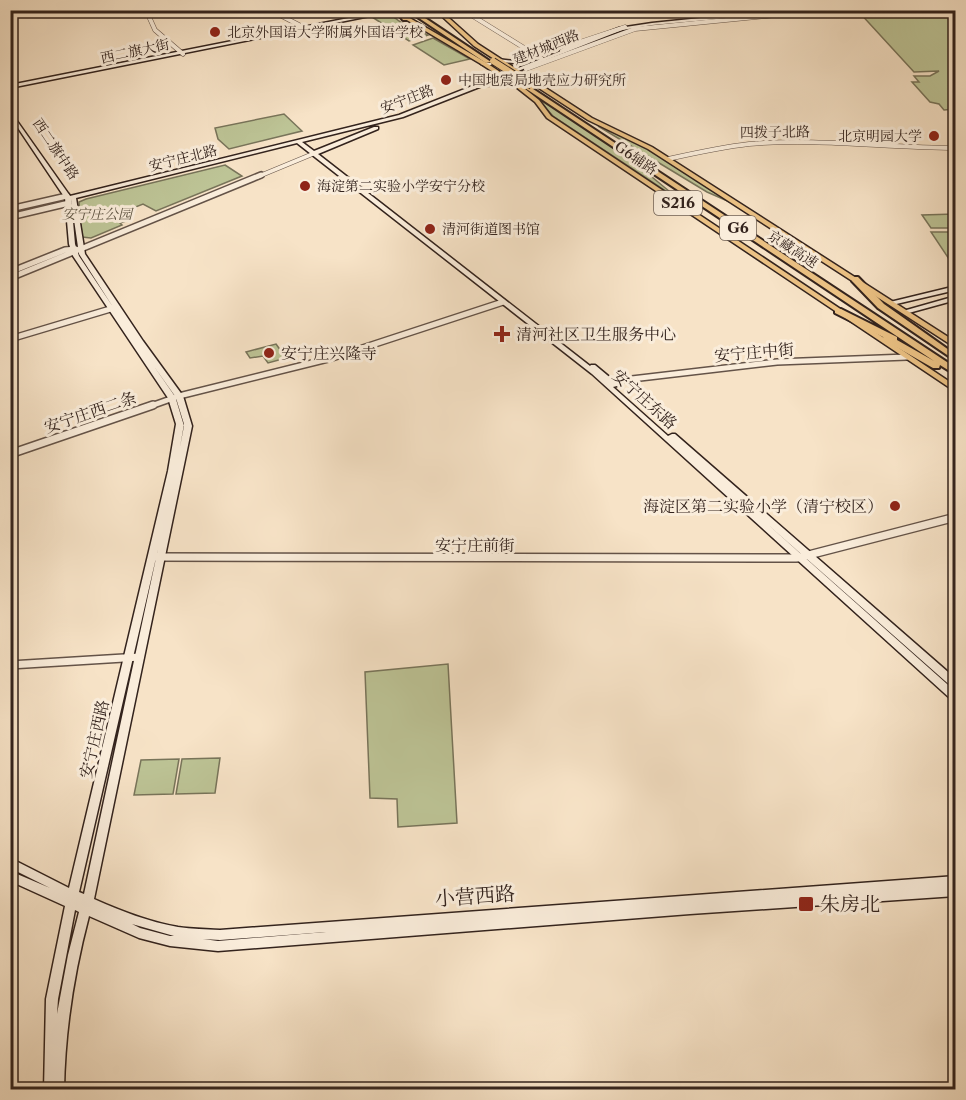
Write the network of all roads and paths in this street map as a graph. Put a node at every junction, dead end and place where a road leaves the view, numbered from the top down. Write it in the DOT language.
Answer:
graph roads {
  1 [pos="59,10"];
  2 [pos="78,10"];
  3 [pos="146,10"];
  4 [pos="270,10"];
  5 [pos="397,10"];
  6 [pos="409,10"];
  7 [pos="417,10"];
  8 [pos="463,10"];
  9 [pos="782,10"];
  10 [pos="797,10"];
  11 [pos="812,10"];
  12 [pos="826,10"];
  13 [pos="44,11"];
  14 [pos="392,11"];
  15 [pos="437,11"];
  16 [pos="10,15"];
  17 [pos="405,19"];
  18 [pos="303,27"];
  19 [pos="562,51"];
  20 [pos="182,53"];
  21 [pos="542,59"];
  22 [pos="492,62"];
  23 [pos="533,66"];
  24 [pos="516,71"];
  25 [pos="502,77"];
  26 [pos="485,83"];
  27 [pos="530,86"];
  28 [pos="10,88"];
  29 [pos="10,103"];
  30 [pos="10,112"];
  31 [pos="390,122"];
  32 [pos="302,142"];
  33 [pos="956,147"];
  34 [pos="313,153"];
  35 [pos="668,159"];
  36 [pos="70,199"];
  37 [pos="10,209"];
  38 [pos="10,217"];
  39 [pos="77,249"];
  40 [pos="10,272"];
  41 [pos="10,278"];
  42 [pos="855,279"];
  43 [pos="955,288"];
  44 [pos="956,298"];
  45 [pos="903,300"];
  46 [pos="502,302"];
  47 [pos="892,303"];
  48 [pos="116,308"];
  49 [pos="916,308"];
  50 [pos="838,311"];
  51 [pos="905,312"];
  52 [pos="10,339"];
  53 [pos="956,346"];
  54 [pos="907,357"];
  55 [pos="956,357"];
  56 [pos="954,370"];
  57 [pos="607,382"];
  58 [pos="956,390"];
  59 [pos="176,397"];
  60 [pos="10,454"];
  61 [pos="956,517"];
  62 [pos="807,555"];
  63 [pos="157,557"];
  64 [pos="797,558"];
  65 [pos="140,657"];
  66 [pos="129,658"];
  67 [pos="10,665"];
  68 [pos="956,685"];
  69 [pos="956,698"];
  70 [pos="10,863"];
  71 [pos="10,876"];
  72 [pos="956,881"];
  73 [pos="956,891"];
  74 [pos="72,899"];
  75 [pos="86,905"];
  76 [pos="50,1089"];
  77 [pos="58,1089"];
  1 -- 13 [label="main road"];
  2 -- 16 [label="main road"];
  3 -- 20 [label="street"];
  4 -- 18 [label="street"];
  5 -- 17 [label="highway"];
  6 -- 22 [label="highway, G6"];
  7 -- 22 [label="highway, G6"];
  8 -- 21 [label="street"];
  9 -- 19 [label="street, 建材城西路"];
  10 -- 19 [label="main road, 建材城西路"];
  11 -- 23 [label="main road, 建材城西路"];
  12 -- 23 [label="street, 建材城西路"];
  13 -- 16 [label="main road"];
  14 -- 17 [label="main road, G6辅路 / S216"];
  14 -- 18 [label="main road, 西二旗大街"];
  15 -- 22 [label="main road, G6辅路 / S216"];
  17 -- 22 [label="main road, G6辅路 / S216"];
  18 -- 20 [label="main road, 西二旗大街"];
  19 -- 21 [label="main road, 建材城西路"];
  20 -- 28 [label="main road, 西二旗大街"];
  21 -- 23 [label="main road, 建材城西路"];
  22 -- 23 [label="main road"];
  22 -- 24 [label="main road, G6辅路 / S216"];
  22 -- 25 [label="main road, G6辅路 / S216"];
  22 -- 26 [label="main road"];
  22 -- 27 [label="highway, G6, bridge"];
  23 -- 24 [label="main road, 建材城西路"];
  23 -- 24 [label="main road, 建材城西路"];
  23 -- 27 [label="main road"];
  24 -- 25 [label="main road, 建材城西路"];
  24 -- 27 [label="main road, G6辅路 / S216"];
  25 -- 26 [label="main road, 安宁庄路"];
  25 -- 27 [label="main road, G6辅路 / S216"];
  26 -- 27 [label="main road"];
  26 -- 31 [label="main road, 安宁庄路"];
  26 -- 32 [label="main road, 安宁庄路"];
  27 -- 35 [label="main road, G6辅路 / S216"];
  27 -- 50 [label="main road, G6辅路 / S216"];
  27 -- 56 [label="highway, 京藏高速 / G6"];
  29 -- 36 [label="main road, 西二旗中路"];
  30 -- 36 [label="main road, 西二旗中路"];
  31 -- 32 [label="main road, 安宁庄路"];
  31 -- 34 [label="main road, 安宁庄路"];
  32 -- 34 [label="main road, 安宁庄东路"];
  32 -- 36 [label="main road, 安宁庄北路"];
  33 -- 35 [label="street, 四拨子北路"];
  34 -- 39 [label="street, 安宁庄路"];
  34 -- 46 [label="main road, 安宁庄东路"];
  34 -- 57 [label="main road, 安宁庄东路"];
  35 -- 42 [label="main road, G6辅路 / S216"];
  36 -- 37 [label="street"];
  36 -- 38 [label="street"];
  36 -- 39 [label="main road, 西二旗中路"];
  39 -- 40 [label="street, 安宁庄路"];
  39 -- 41 [label="street, 安宁庄路"];
  39 -- 48 [label="main road, 安宁庄西路"];
  42 -- 47 [label="main road, G6辅路 / S216"];
  42 -- 55 [label="highway"];
  43 -- 45 [label="main road"];
  44 -- 49 [label="main road"];
  45 -- 47 [label="main road"];
  45 -- 49 [label="main road"];
  46 -- 57 [label="main road, 安宁庄东路"];
  46 -- 59 [label="street, 安宁庄西二条"];
  47 -- 51 [label="main road, G6辅路 / S216"];
  48 -- 52 [label="street"];
  48 -- 59 [label="main road, 安宁庄西路"];
  49 -- 51 [label="main road"];
  50 -- 54 [label="main road, G6辅路 / S216"];
  50 -- 56 [label="highway"];
  51 -- 53 [label="main road, G6辅路 / S216"];
  54 -- 57 [label="street, 安宁庄中街"];
  54 -- 58 [label="main road, G6辅路 / S216"];
  57 -- 62 [label="main road, 安宁庄东路"];
  57 -- 64 [label="main road, 安宁庄东路"];
  59 -- 60 [label="street, 安宁庄西二条"];
  59 -- 63 [label="main road, 安宁庄西路"];
  61 -- 62 [label="street"];
  62 -- 64 [label="street, 安宁庄前街"];
  62 -- 68 [label="main road, 安宁庄东路"];
  63 -- 64 [label="street, 安宁庄前街"];
  63 -- 65 [label="main road, 安宁庄西路"];
  63 -- 66 [label="main road, 安宁庄西路"];
  64 -- 69 [label="main road, 安宁庄东路"];
  65 -- 66 [label="street"];
  65 -- 75 [label="main road, 安宁庄西路"];
  66 -- 67 [label="street"];
  66 -- 74 [label="main road, 安宁庄西路"];
  70 -- 74 [label="main road, 小营西路"];
  71 -- 74 [label="main road, 小营西路"];
  72 -- 75 [label="main road, 小营西路"];
  73 -- 75 [label="main road, 小营西路"];
  74 -- 75 [label="main road, 小营西路"];
  74 -- 76 [label="main road, 安宁庄西路"];
  75 -- 77 [label="main road, 安宁庄西路"];
}
